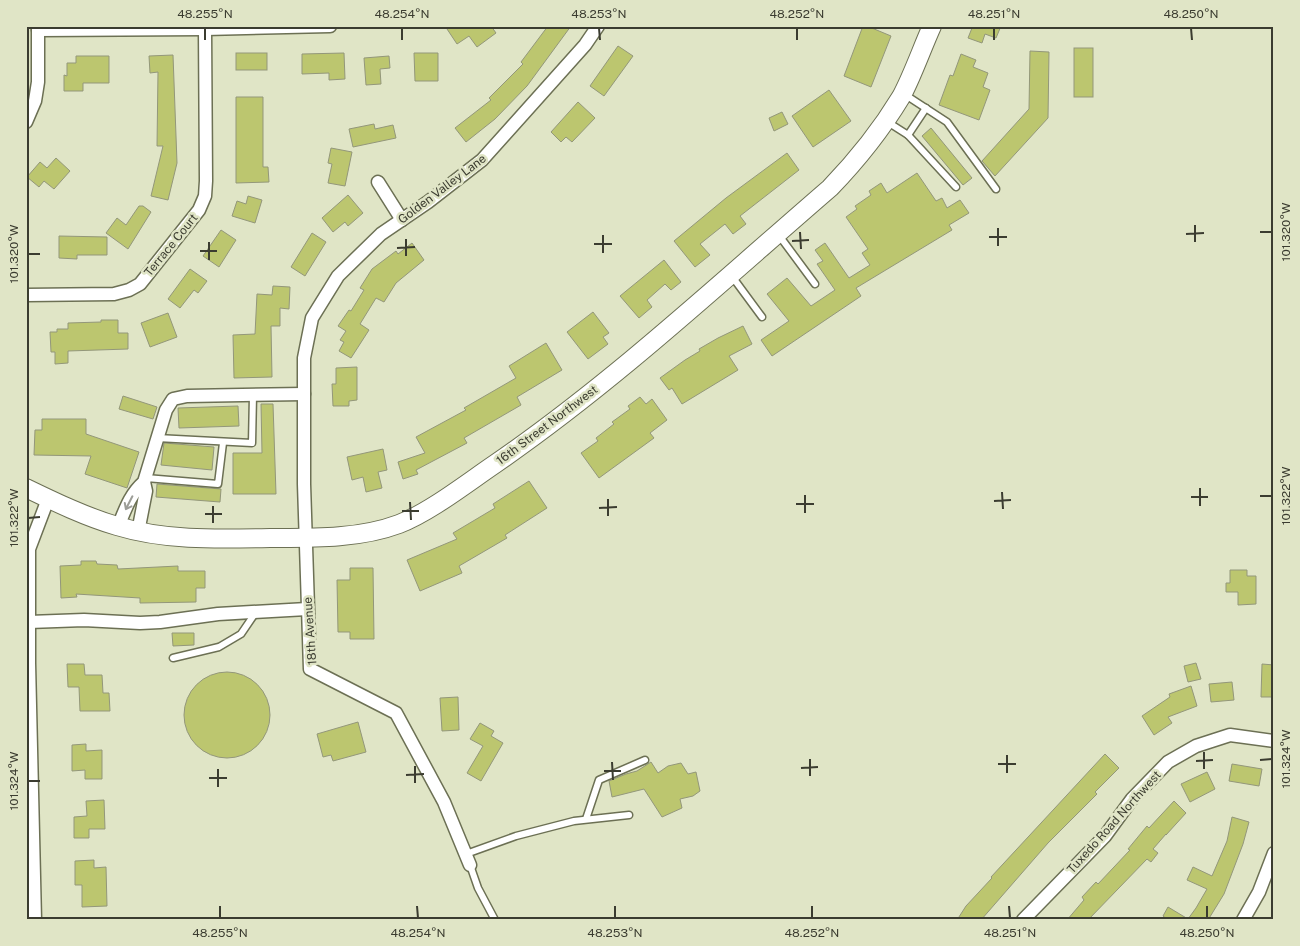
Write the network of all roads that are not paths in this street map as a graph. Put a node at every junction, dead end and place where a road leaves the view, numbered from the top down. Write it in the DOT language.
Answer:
graph roads {
  1 [pos="330,26"];
  2 [pos="598,26"];
  3 [pos="932,26"];
  4 [pos="38,28"];
  5 [pos="205,29"];
  6 [pos="902,93"];
  7 [pos="926,108"];
  8 [pos="885,121"];
  9 [pos="26,122"];
  10 [pos="908,135"];
  11 [pos="378,182"];
  12 [pos="956,188"];
  13 [pos="996,189"];
  14 [pos="402,220"];
  15 [pos="777,233"];
  16 [pos="730,274"];
  17 [pos="815,284"];
  18 [pos="26,295"];
  19 [pos="762,318"];
  20 [pos="304,358"];
  21 [pos="304,394"];
  22 [pos="253,395"];
  23 [pos="157,438"];
  24 [pos="223,443"];
  25 [pos="145,480"];
  26 [pos="26,488"];
  27 [pos="48,499"];
  28 [pos="118,527"];
  29 [pos="138,532"];
  30 [pos="305,538"];
  31 [pos="307,609"];
  32 [pos="256,612"];
  33 [pos="29,622"];
  34 [pos="173,658"];
  35 [pos="1274,741"];
  36 [pos="645,760"];
  37 [pos="629,814"];
  38 [pos="586,819"];
  39 [pos="1274,853"];
  40 [pos="468,859"];
  41 [pos="35,920"];
  42 [pos="494,920"];
  43 [pos="1023,920"];
  44 [pos="1243,920"];
  1 -- 5 [label="street"];
  2 -- 14 [label="street, Golden Valley Lane"];
  3 -- 6 [label="street, 16th Street Northwest"];
  4 -- 5 [label="street"];
  4 -- 9 [label="street"];
  5 -- 18 [label="street, Terrace Court"];
  6 -- 7 [label="lane"];
  6 -- 8 [label="street, 16th Street Northwest"];
  7 -- 10 [label="lane"];
  7 -- 13 [label="lane"];
  8 -- 10 [label="lane"];
  8 -- 15 [label="street, 16th Street Northwest"];
  10 -- 12 [label="lane"];
  11 -- 14 [label="street"];
  14 -- 20 [label="street, Golden Valley Lane"];
  15 -- 16 [label="street, 16th Street Northwest"];
  15 -- 17 [label="lane"];
  16 -- 19 [label="lane"];
  16 -- 30 [label="street, 16th Street Northwest"];
  20 -- 21 [label="street, 18th Avenue"];
  21 -- 22 [label="street"];
  21 -- 30 [label="street, 18th Avenue"];
  22 -- 23 [label="street"];
  22 -- 24 [label="lane"];
  23 -- 24 [label="lane"];
  23 -- 25 [label="street"];
  24 -- 25 [label="lane"];
  25 -- 28 [label="street, one-way"];
  25 -- 29 [label="street"];
  26 -- 27 [label="street, 16th Street Northwest"];
  27 -- 28 [label="street, 16th Street Northwest"];
  27 -- 33 [label="street"];
  28 -- 29 [label="street, 16th Street Northwest"];
  29 -- 30 [label="street, 16th Street Northwest"];
  30 -- 31 [label="street, 18th Avenue"];
  31 -- 32 [label="street"];
  31 -- 40 [label="street, 18th Avenue"];
  32 -- 33 [label="street"];
  32 -- 34 [label="lane"];
  33 -- 41 [label="street"];
  35 -- 43 [label="street, Tuxedo Road Northwest"];
  36 -- 38 [label="lane"];
  37 -- 38 [label="lane"];
  38 -- 40 [label="lane"];
  39 -- 44 [label="street"];
  40 -- 42 [label="lane"];
}
